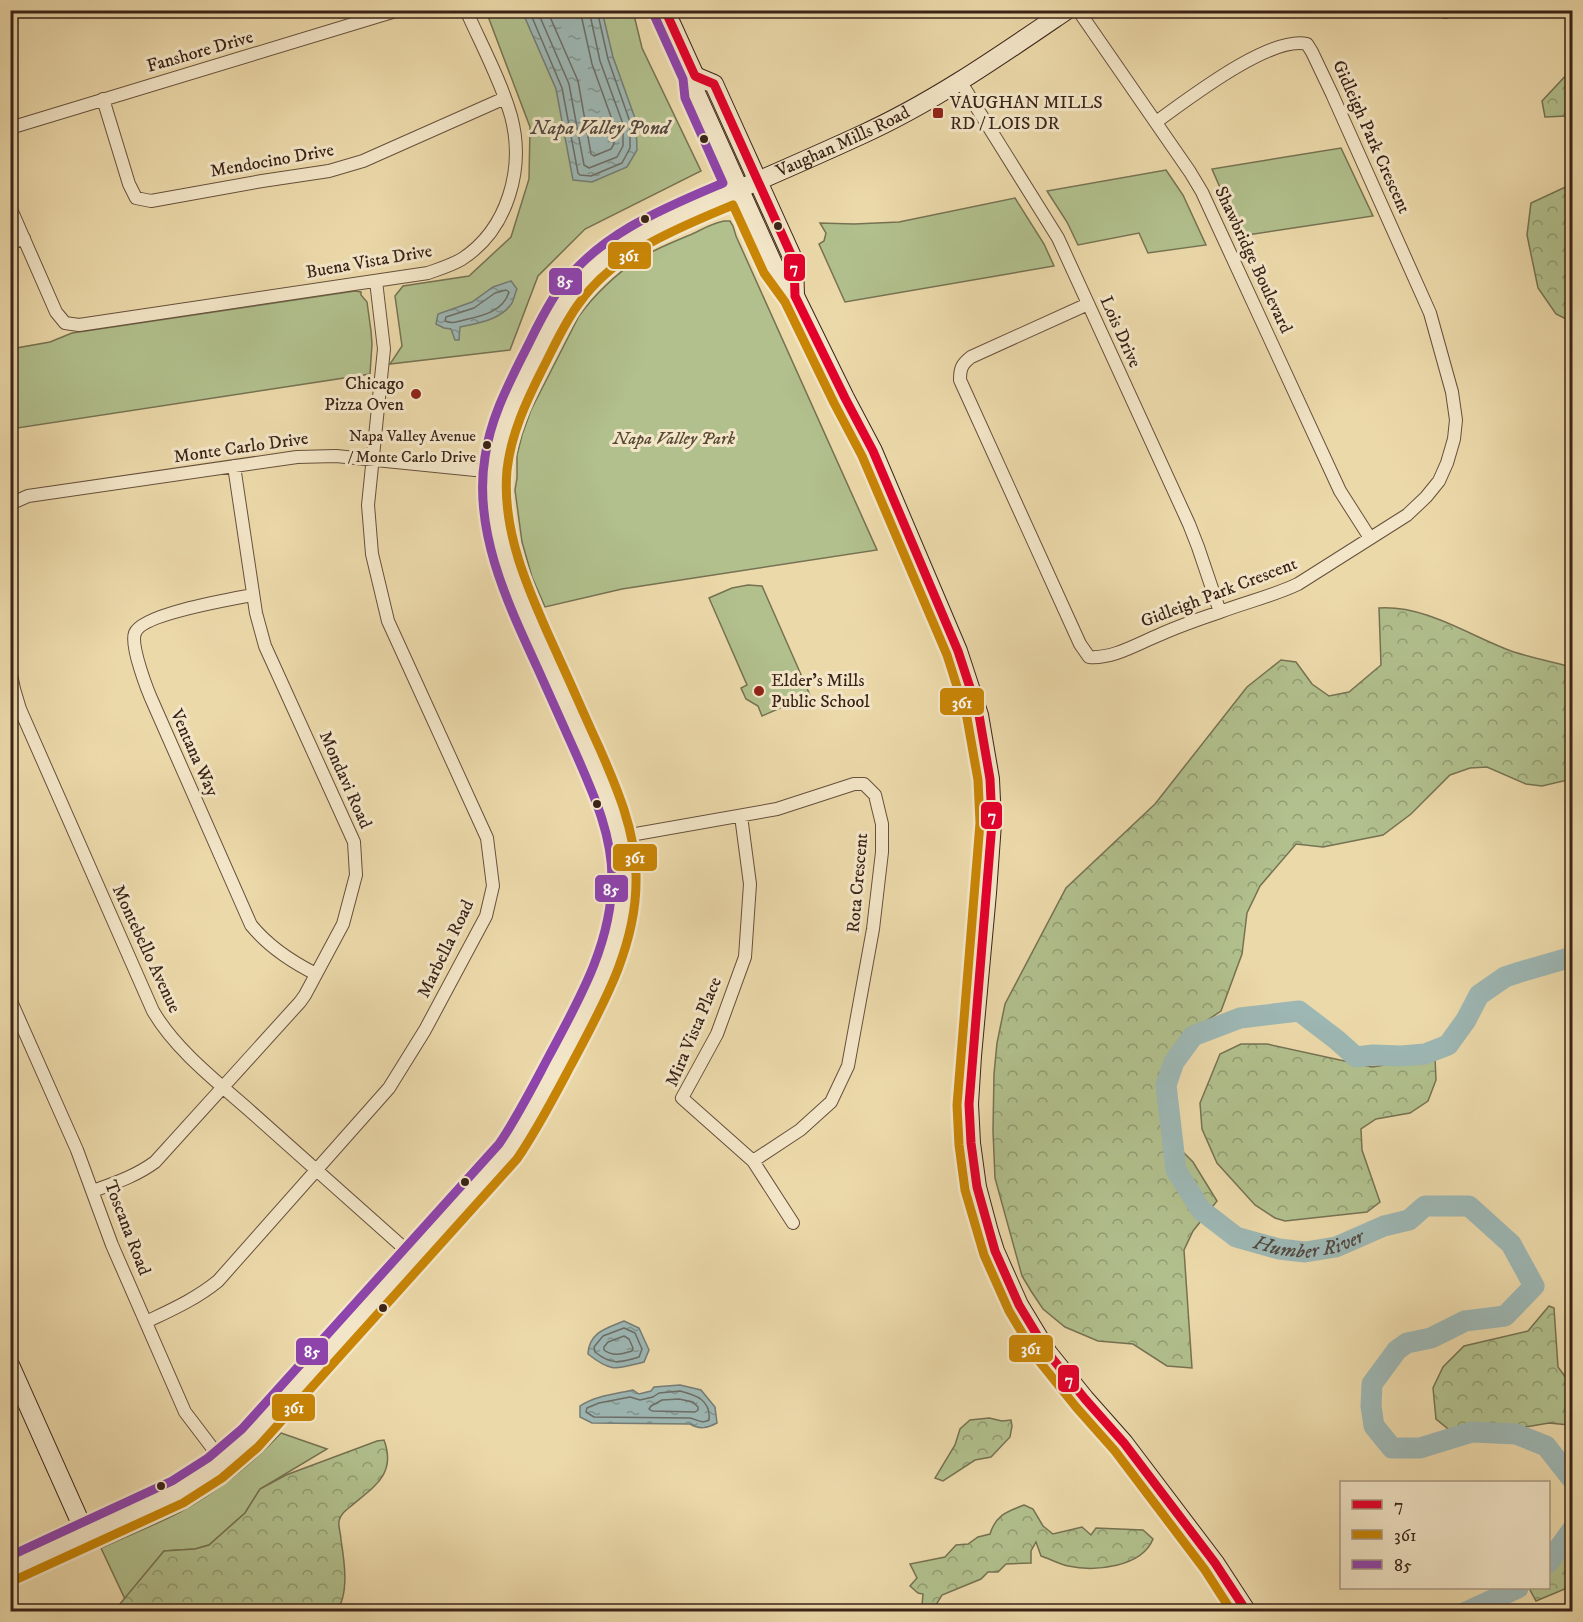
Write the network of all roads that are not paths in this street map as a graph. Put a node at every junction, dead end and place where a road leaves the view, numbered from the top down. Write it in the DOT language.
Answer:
graph roads {
  1 [pos="399,10"];
  2 [pos="465,10"];
  3 [pos="665,10"];
  4 [pos="1067,10"];
  5 [pos="1078,10"];
  6 [pos="695,76"];
  7 [pos="960,81"];
  8 [pos="505,98"];
  9 [pos="103,99"];
  10 [pos="1156,122"];
  11 [pos="10,128"];
  12 [pos="758,181"];
  13 [pos="739,189"];
  14 [pos="10,207"];
  15 [pos="24,238"];
  16 [pos="10,244"];
  17 [pos="376,281"];
  18 [pos="795,296"];
  19 [pos="1088,304"];
  20 [pos="373,460"];
  21 [pos="234,466"];
  22 [pos="495,472"];
  23 [pos="10,492"];
  24 [pos="28,496"];
  25 [pos="10,504"];
  26 [pos="1370,538"];
  27 [pos="253,595"];
  28 [pos="1220,612"];
  29 [pos="10,670"];
  30 [pos="741,816"];
  31 [pos="619,837"];
  32 [pos="316,974"];
  33 [pos="10,999"];
  34 [pos="224,1087"];
  35 [pos="753,1161"];
  36 [pos="316,1170"];
  37 [pos="93,1191"];
  38 [pos="793,1224"];
  39 [pos="414,1257"];
  40 [pos="146,1322"];
  41 [pos="10,1365"];
  42 [pos="15,1389"];
  43 [pos="223,1462"];
  44 [pos="86,1535"];
  45 [pos="10,1569"];
  46 [pos="1247,1611"];
  1 -- 9 [label="street, Fanshore Drive"];
  2 -- 8 [label="street, Buena Vista Drive"];
  3 -- 6 [label="street"];
  4 -- 7 [label="street, Vaughan Mills Road"];
  5 -- 10 [label="street, Shawbridge Boulevard"];
  6 -- 12 [label="street"];
  6 -- 13 [label="street"];
  7 -- 12 [label="street, Vaughan Mills Road"];
  7 -- 19 [label="street, Lois Drive"];
  8 -- 9 [label="street, Mendocino Drive"];
  8 -- 17 [label="street, Buena Vista Drive"];
  9 -- 11 [label="street, Fanshore Drive"];
  10 -- 26 [label="street, Shawbridge Boulevard"];
  10 -- 26 [label="street, Gidleigh Park Crescent"];
  12 -- 13 [label="street, Vaughan Mills Road"];
  12 -- 18 [label="street"];
  13 -- 18 [label="street"];
  13 -- 22 [label="street, Vaughan Mills Road"];
  14 -- 15 [label="street"];
  15 -- 16 [label="street"];
  15 -- 17 [label="street, Buena Vista Drive"];
  17 -- 20 [label="street, Marbella Road"];
  18 -- 46 [label="street"];
  19 -- 28 [label="street, Lois Drive"];
  19 -- 28 [label="street, Gidleigh Park Crescent"];
  20 -- 21 [label="street, Monte Carlo Drive"];
  20 -- 22 [label="street, Monte Carlo Drive"];
  20 -- 36 [label="street, Marbella Road"];
  21 -- 24 [label="street, Monte Carlo Drive"];
  21 -- 27 [label="street, Mondavi Road"];
  22 -- 31 [label="street, Vaughan Mills Road"];
  23 -- 24 [label="street, Monte Carlo Drive"];
  24 -- 25 [label="street, Monte Carlo Drive"];
  26 -- 28 [label="street, Gidleigh Park Crescent"];
  27 -- 32 [label="street, Mondavi Road"];
  27 -- 32 [label="street, Ventana Way"];
  29 -- 34 [label="street, Montebello Avenue"];
  30 -- 31 [label="street, Rota Crescent"];
  30 -- 35 [label="street, Mira Vista Place"];
  30 -- 35 [label="street, Rota Crescent"];
  31 -- 39 [label="street, Vaughan Mills Road"];
  32 -- 34 [label="street, Mondavi Road"];
  33 -- 37 [label="street, Toscana Road"];
  34 -- 36 [label="street, Montebello Avenue"];
  34 -- 37 [label="street, Mondavi Road"];
  35 -- 38 [label="street, Mira Vista Place"];
  36 -- 39 [label="street, Montebello Avenue"];
  36 -- 40 [label="street, Marbella Road"];
  37 -- 40 [label="street, Toscana Road"];
  39 -- 43 [label="street, Vaughan Mills Road"];
  40 -- 43 [label="street, Toscana Road"];
  41 -- 42 [label="street"];
  42 -- 44 [label="street"];
  43 -- 44 [label="street, Vaughan Mills Road"];
  44 -- 45 [label="street, Vaughan Mills Road"];
}
